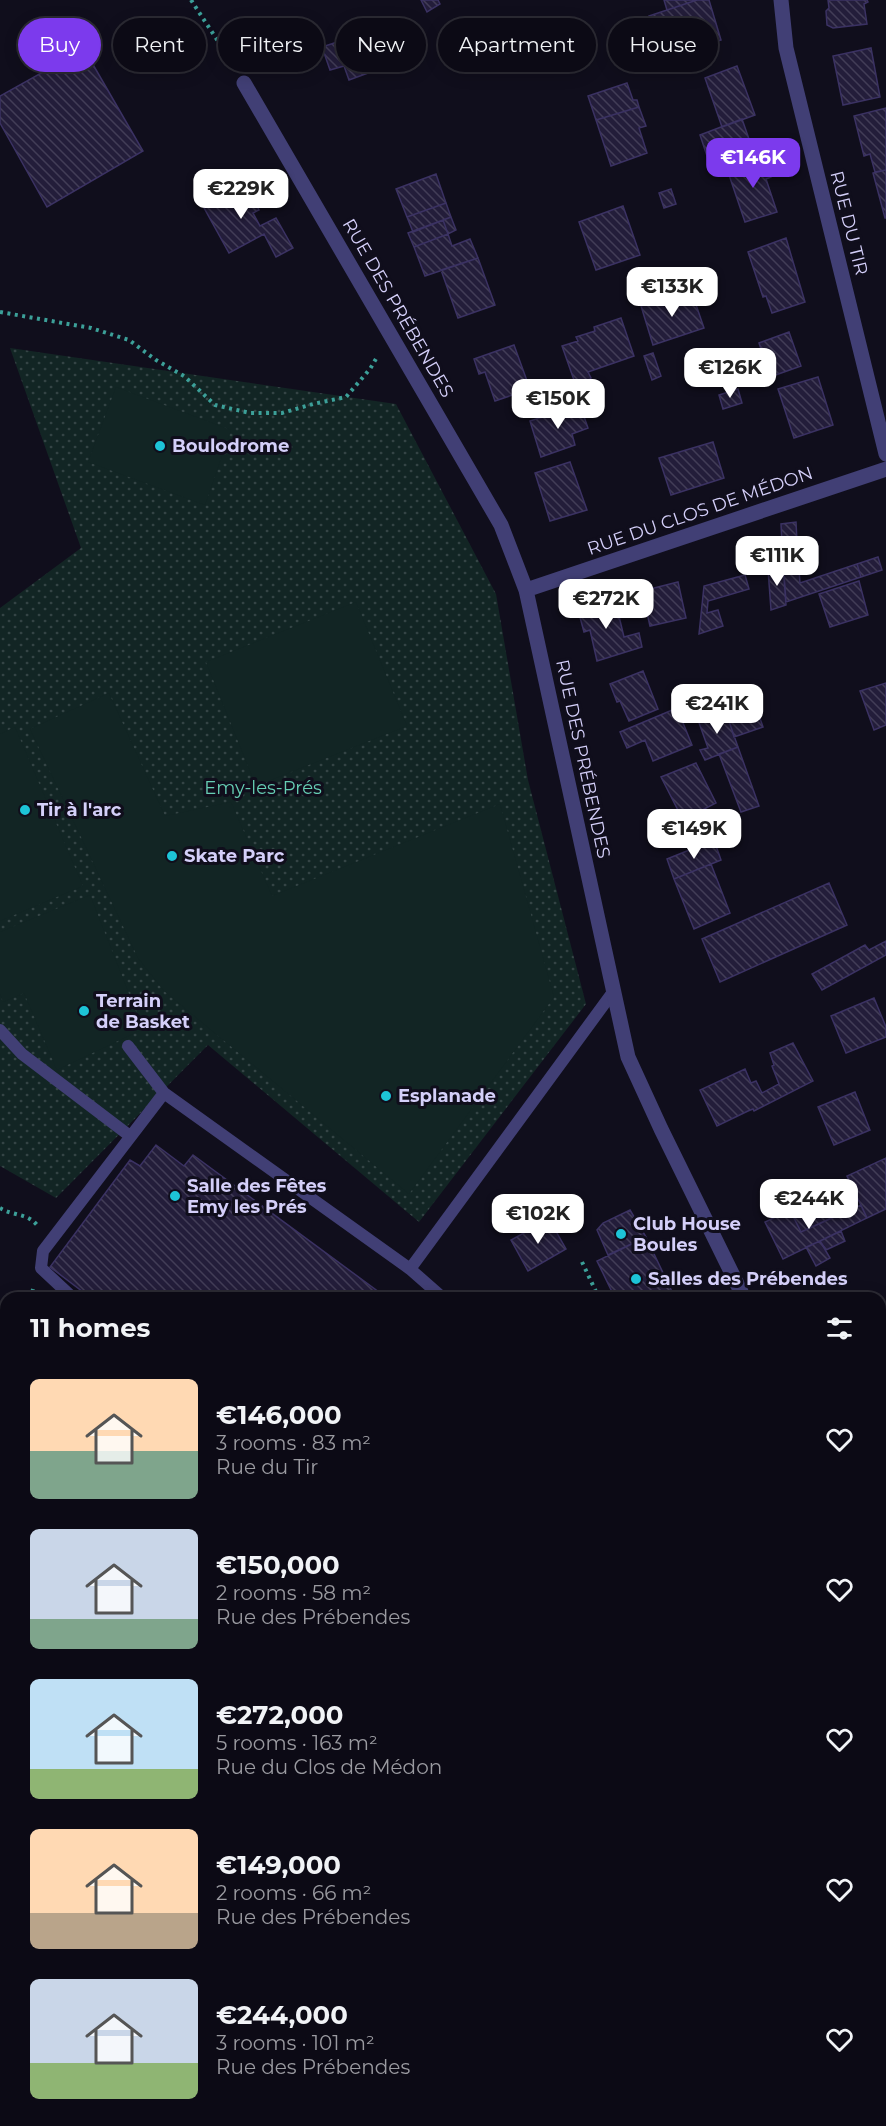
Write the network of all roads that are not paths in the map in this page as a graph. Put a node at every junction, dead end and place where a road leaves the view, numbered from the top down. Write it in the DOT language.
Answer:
graph roads {
  1 [pos="781,0"];
  2 [pos="244,83"];
  3 [pos="886,454"];
  4 [pos="886,469"];
  5 [pos="526,590"];
  6 [pos="613,992"];
  7 [pos="0,1030"];
  8 [pos="128,1046"];
  9 [pos="164,1093"];
  10 [pos="130,1136"];
  11 [pos="410,1269"];
  12 [pos="66,1292"];
  13 [pos="436,1292"];
  14 [pos="741,1292"];
  1 -- 3 [label="street, RUE DU TIR"];
  2 -- 5 [label="street, RUE DES PRÉBENDES"];
  4 -- 5 [label="street, RUE DU CLOS DE MÉDON"];
  5 -- 6 [label="street, RUE DES PRÉBENDES"];
  6 -- 11 [label="lane"];
  6 -- 14 [label="street, RUE DES PRÉBENDES"];
  7 -- 10 [label="lane"];
  8 -- 9 [label="lane"];
  9 -- 10 [label="lane"];
  9 -- 11 [label="lane"];
  10 -- 12 [label="lane"];
  11 -- 13 [label="lane"];
}
